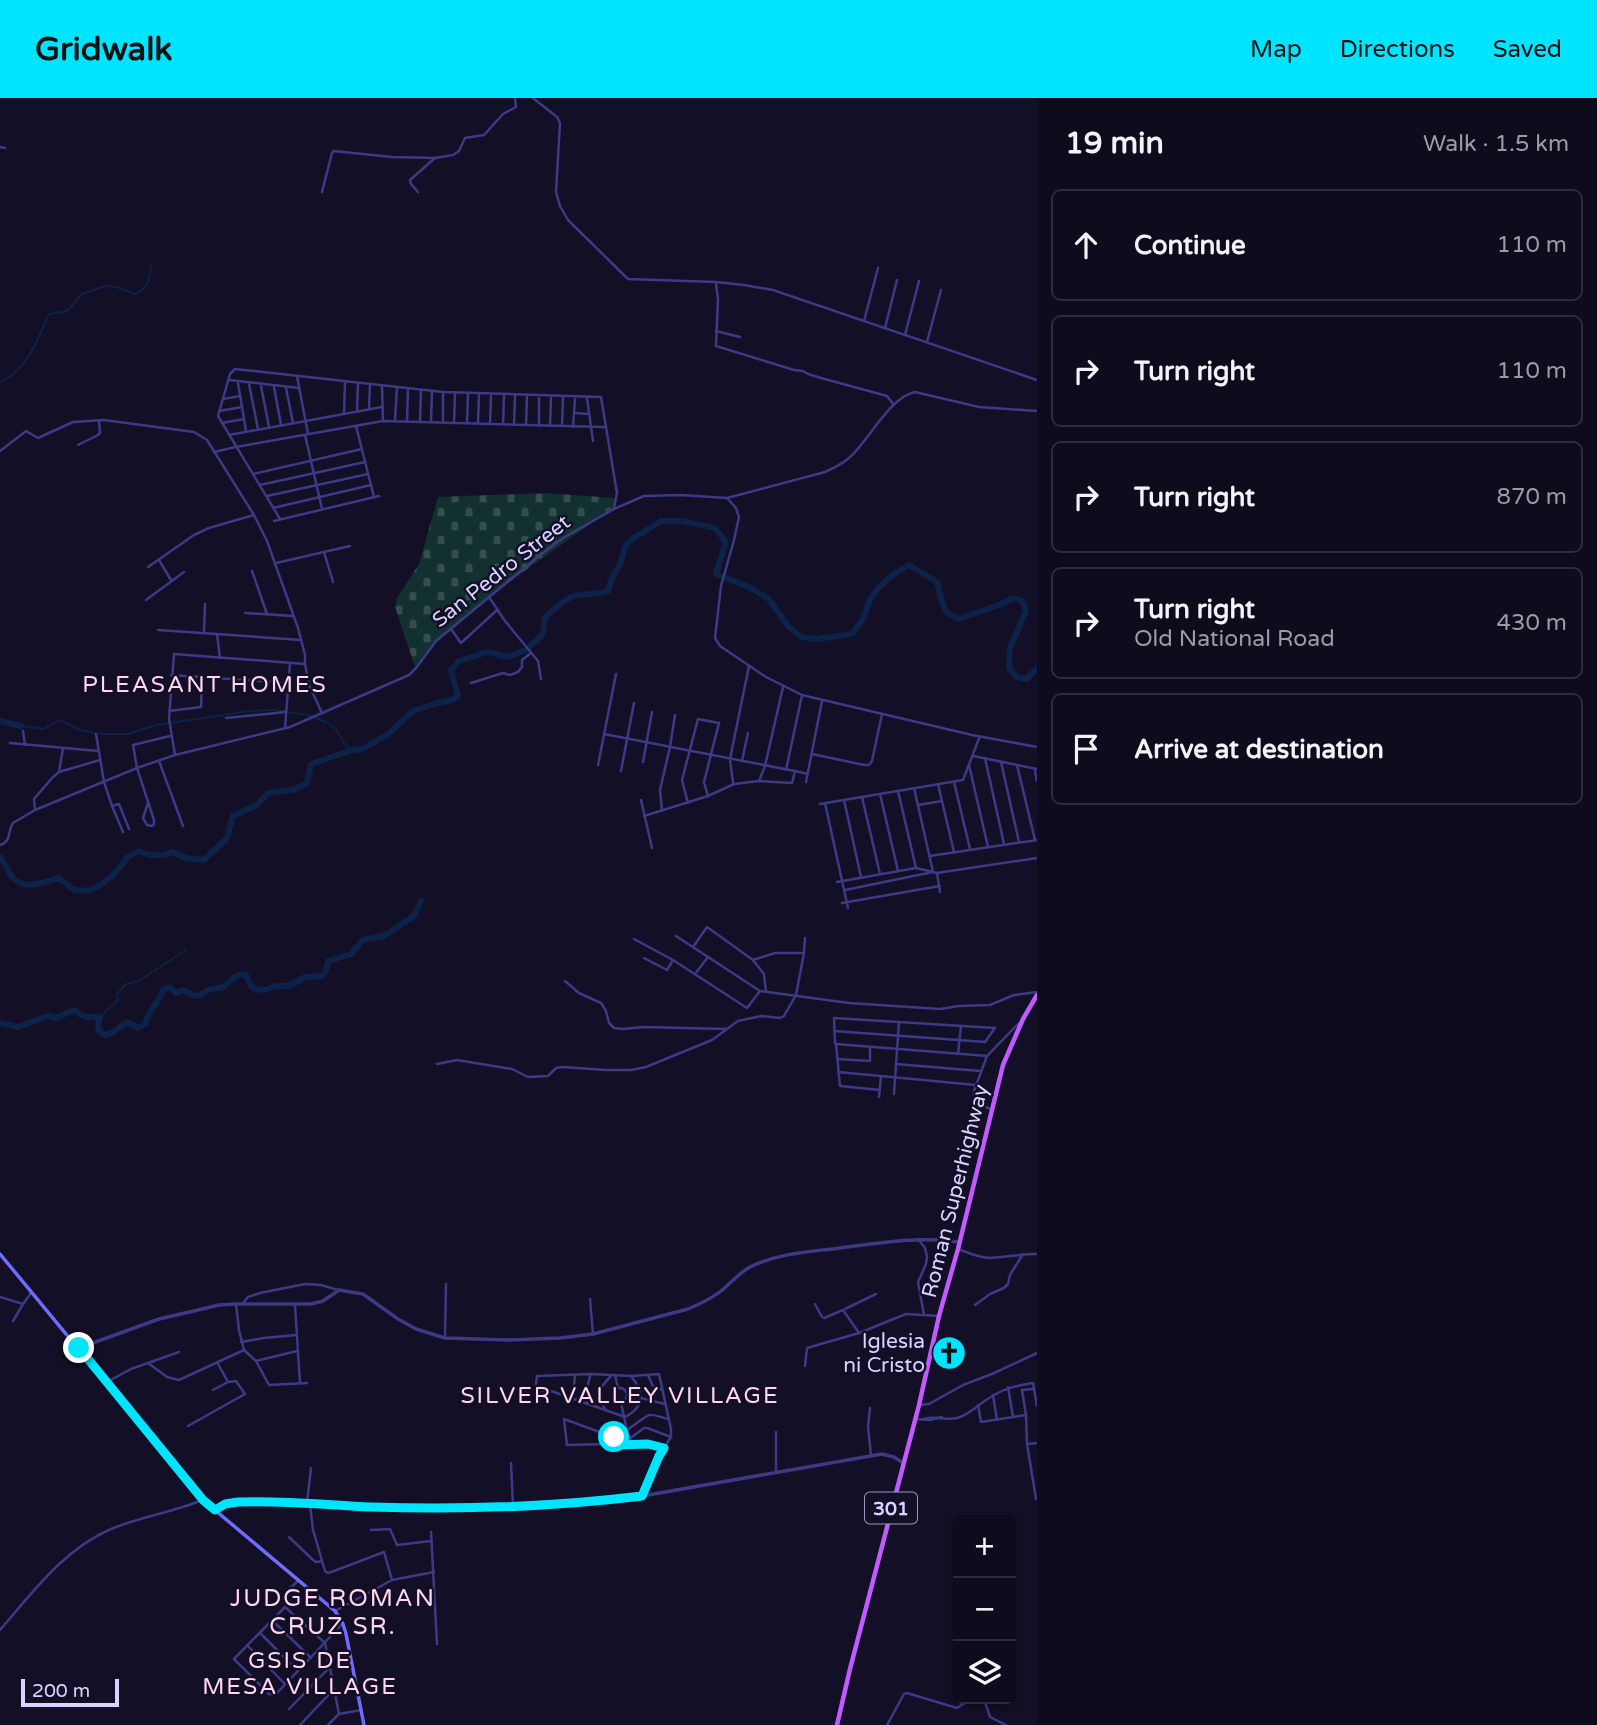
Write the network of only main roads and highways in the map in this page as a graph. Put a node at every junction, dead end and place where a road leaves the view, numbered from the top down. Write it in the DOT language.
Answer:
graph roads {
  1 [pos="1037,994"];
  2 [pos="0,1254"];
  3 [pos="365,1725"];
  4 [pos="837,1725"];
  1 -- 4 [label="main road, Roman Superhighway / 301"];
  2 -- 3 [label="main road"];
}
